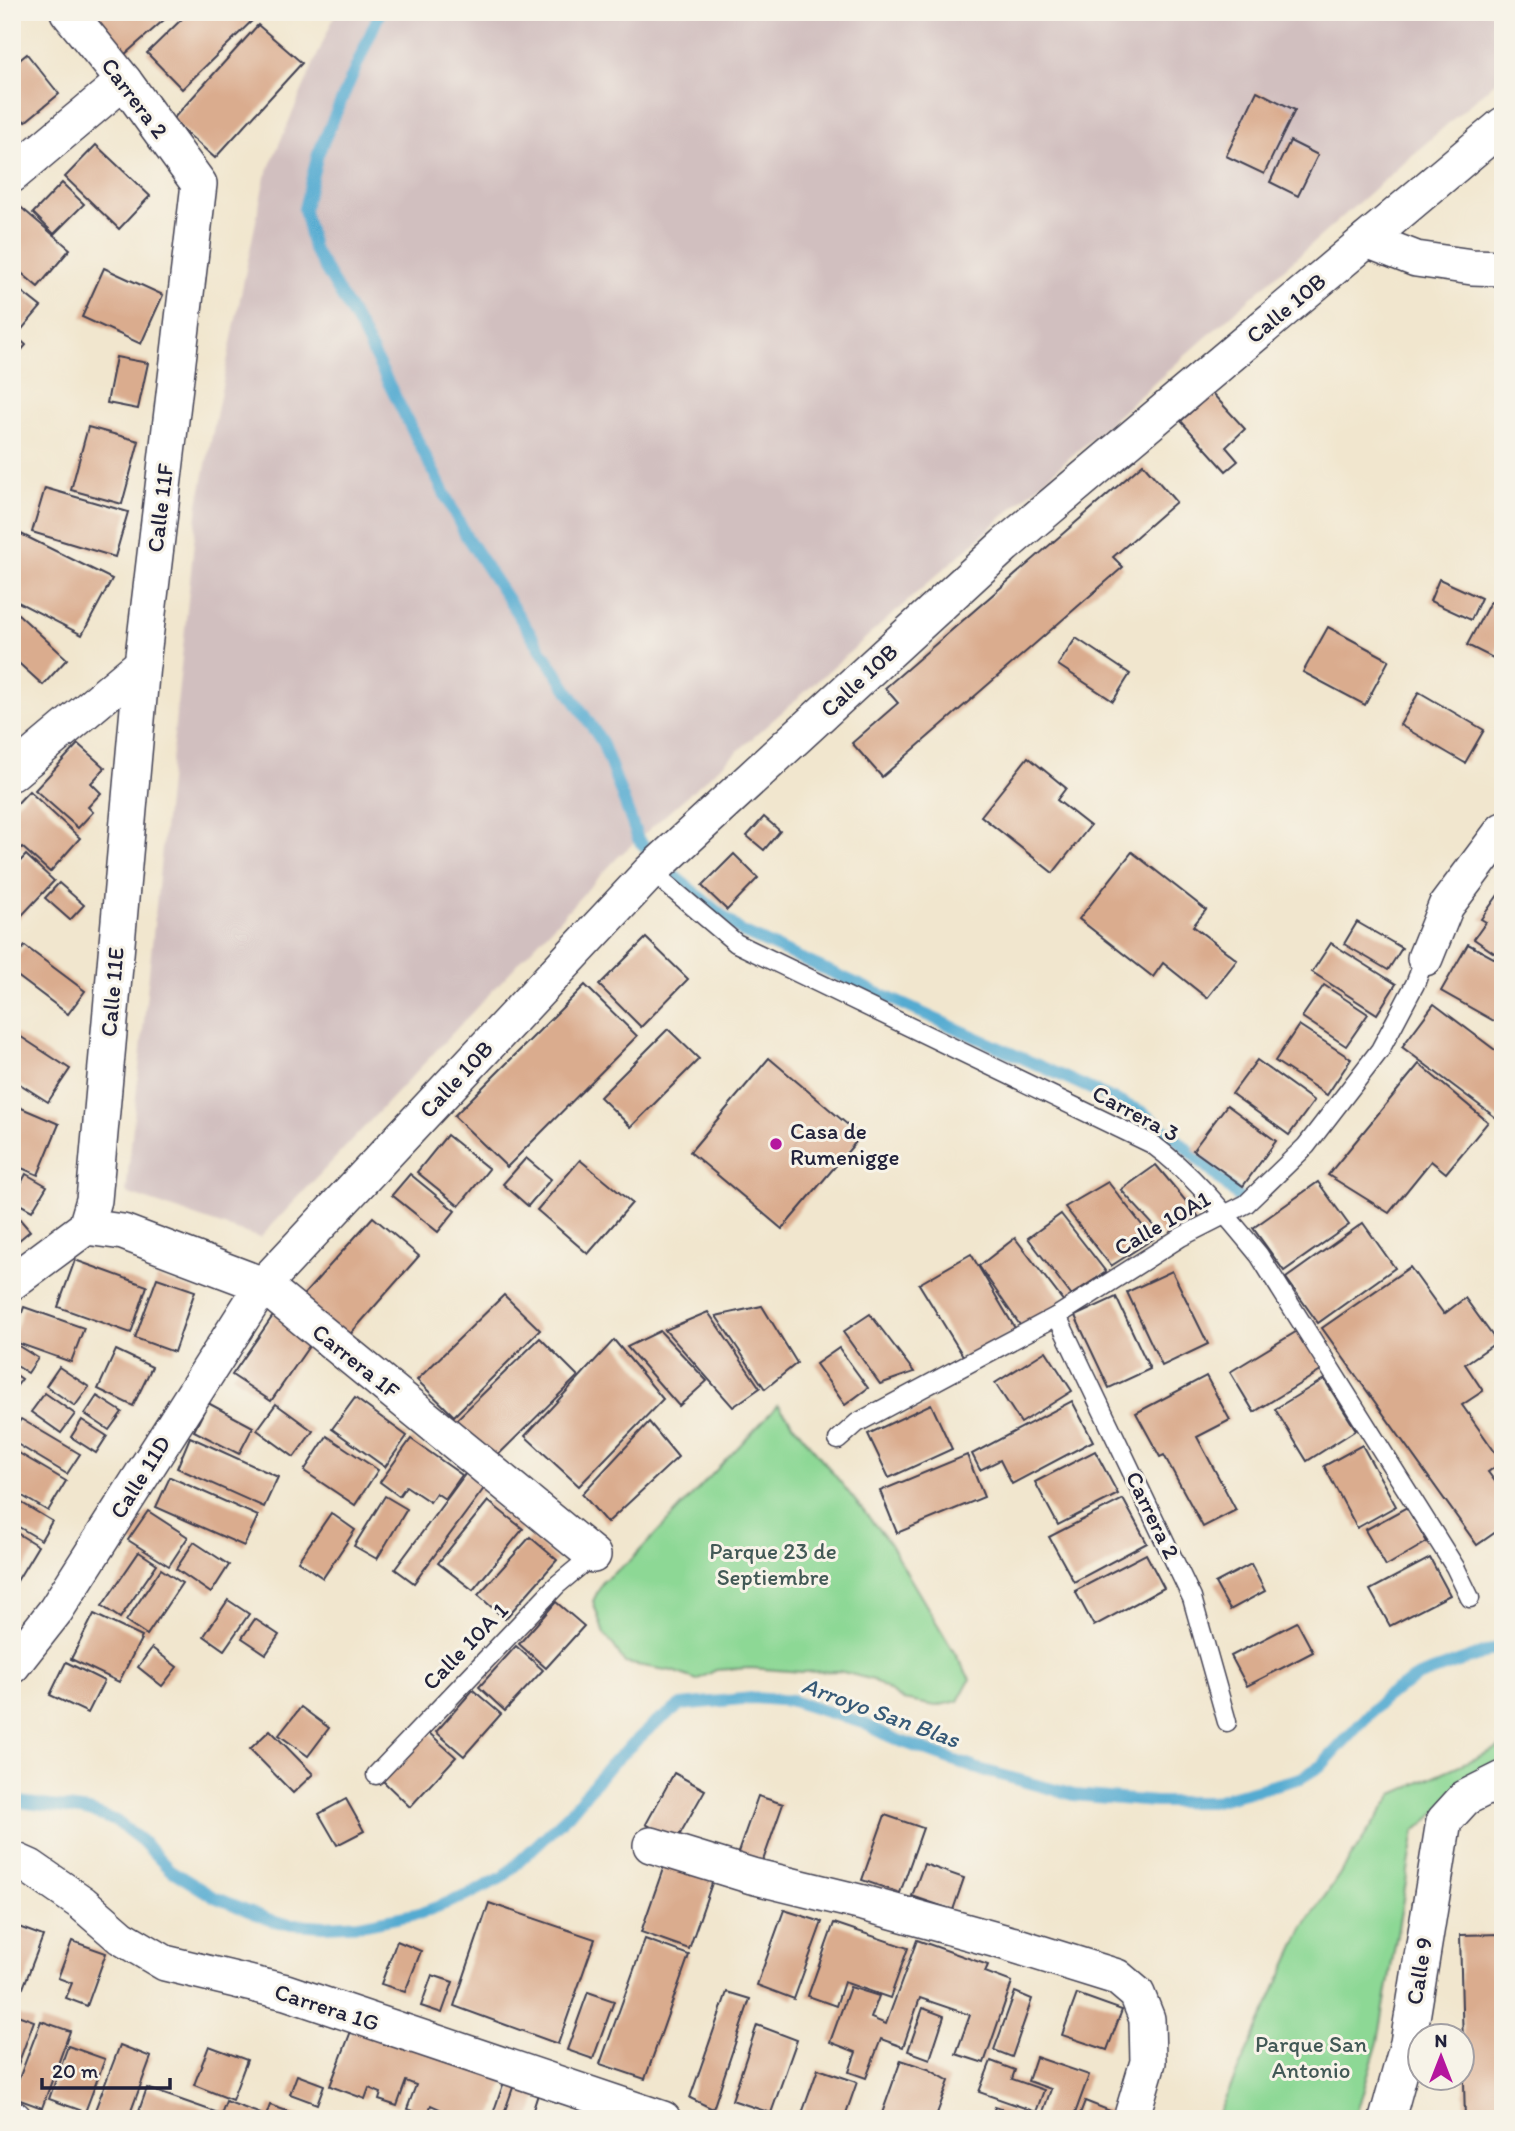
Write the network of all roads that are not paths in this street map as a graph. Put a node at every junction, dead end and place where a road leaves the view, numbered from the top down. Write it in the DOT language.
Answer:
graph roads {
  1 [pos="68,12"];
  2 [pos="124,81"];
  3 [pos="1503,125"];
  4 [pos="12,175"];
  5 [pos="199,184"];
  6 [pos="1367,240"];
  7 [pos="1503,268"];
  8 [pos="142,664"];
  9 [pos="12,773"];
  10 [pos="1503,830"];
  11 [pos="651,871"];
  12 [pos="1425,958"];
  13 [pos="1226,1214"];
  14 [pos="86,1227"];
  15 [pos="12,1282"];
  16 [pos="262,1285"];
  17 [pos="1057,1317"];
  18 [pos="838,1440"];
  19 [pos="593,1555"];
  20 [pos="1470,1598"];
  21 [pos="12,1666"];
  22 [pos="1227,1722"];
  23 [pos="376,1775"];
  24 [pos="1503,1779"];
  25 [pos="651,1845"];
  26 [pos="12,1859"];
  27 [pos="663,2119"];
  28 [pos="1131,2119"];
  29 [pos="1387,2119"];
  1 -- 2 [label="street, Carrera 2"];
  2 -- 4 [label="street"];
  2 -- 5 [label="street, Carrera 2"];
  3 -- 6 [label="street, Calle 10B"];
  5 -- 8 [label="street, Calle 11F"];
  6 -- 7 [label="street"];
  6 -- 11 [label="street, Calle 10B"];
  8 -- 9 [label="street"];
  8 -- 14 [label="street, Calle 11E"];
  10 -- 12 [label="street"];
  11 -- 13 [label="lane, Carrera 3"];
  11 -- 16 [label="street, Calle 10B"];
  12 -- 13 [label="lane, Calle 10A1"];
  13 -- 17 [label="lane, Calle 10A1"];
  13 -- 20 [label="lane, Carrera 3"];
  14 -- 15 [label="street"];
  14 -- 16 [label="street, Carrera 1F"];
  16 -- 19 [label="street, Carrera 1F"];
  16 -- 21 [label="street, Calle 11D"];
  17 -- 18 [label="lane, Calle 10A1"];
  17 -- 22 [label="lane, Carrera 2"];
  19 -- 23 [label="lane, Calle 10A 1"];
  24 -- 29 [label="street, Calle 9"];
  25 -- 28 [label="street"];
  26 -- 27 [label="street, Carrera 1G"];
}
